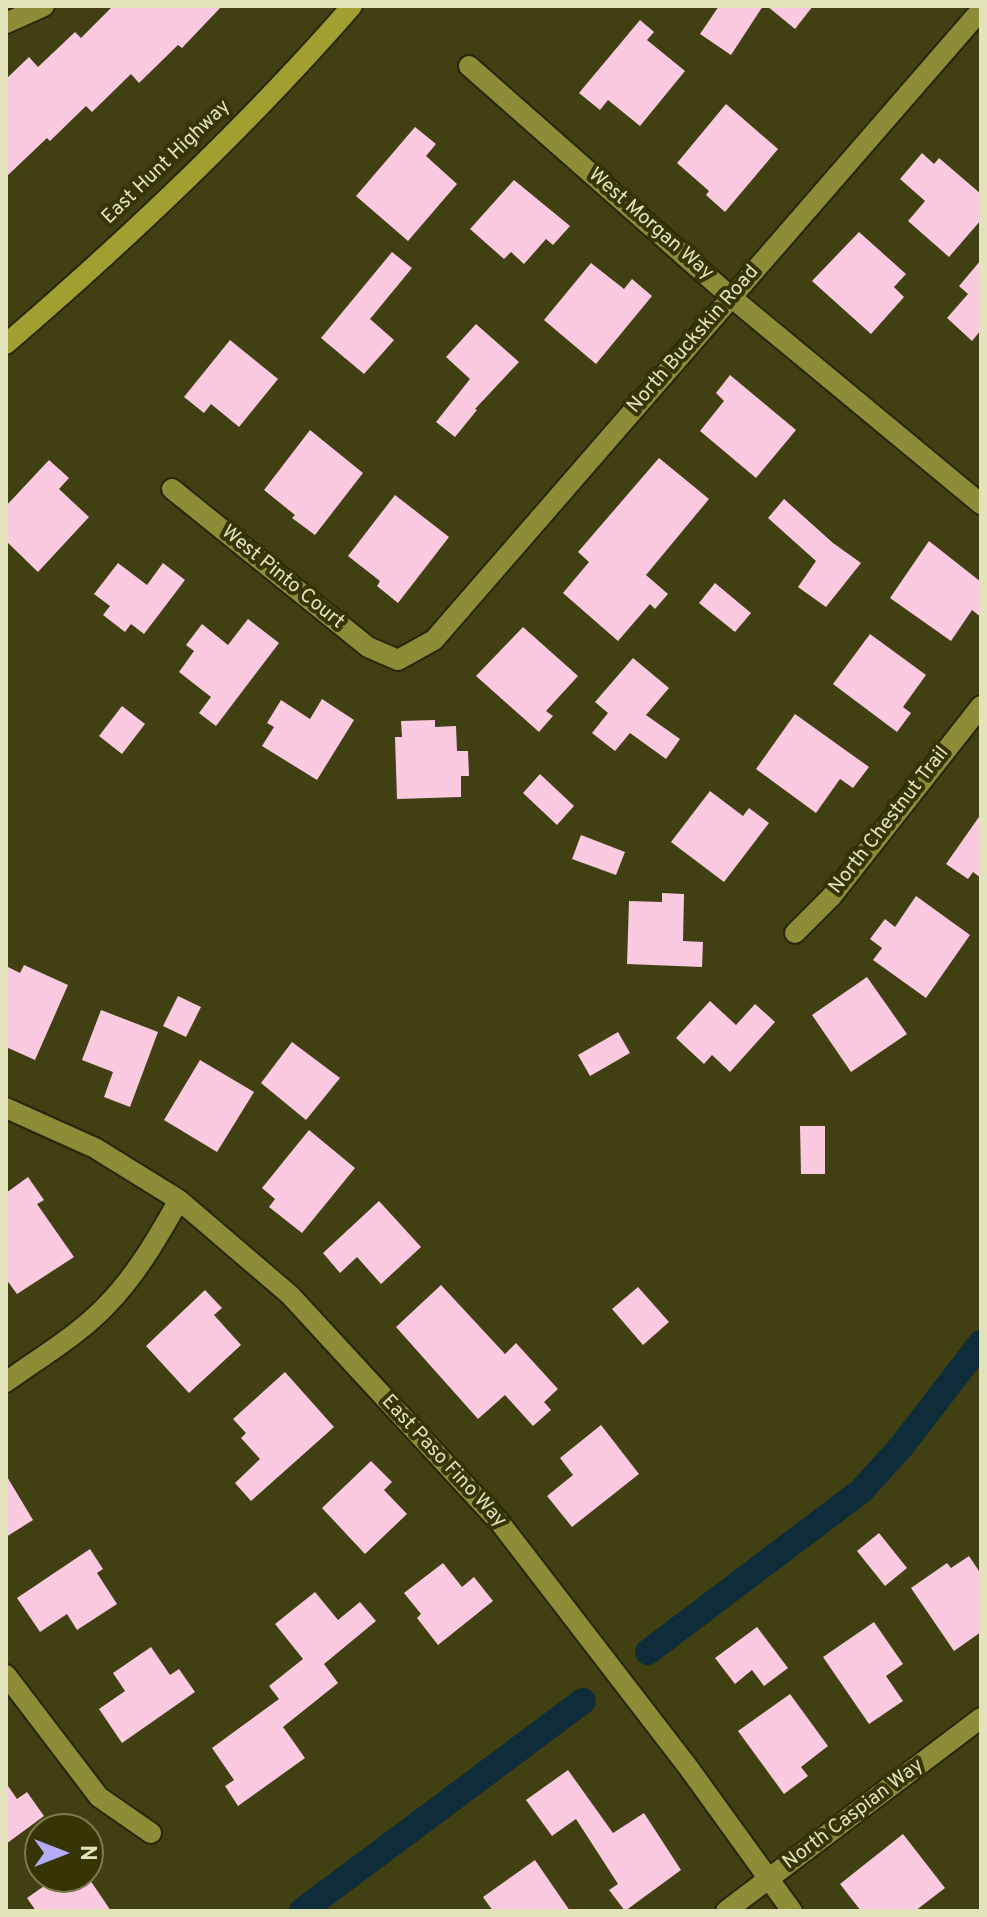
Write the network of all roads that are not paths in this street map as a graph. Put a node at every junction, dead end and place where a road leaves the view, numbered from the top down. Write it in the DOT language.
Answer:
graph roads {
  1 [pos="44,6"];
  2 [pos="352,6"];
  3 [pos="981,10"];
  4 [pos="6,23"];
  5 [pos="469,66"];
  6 [pos="731,297"];
  7 [pos="6,344"];
  8 [pos="172,489"];
  9 [pos="981,504"];
  10 [pos="398,660"];
  11 [pos="981,706"];
  12 [pos="795,933"];
  13 [pos="6,1108"];
  14 [pos="179,1200"];
  15 [pos="6,1382"];
  16 [pos="6,1675"];
  17 [pos="981,1718"];
  18 [pos="151,1833"];
  19 [pos="769,1879"];
  20 [pos="726,1911"];
  21 [pos="792,1911"];
  1 -- 4 [label="street"];
  2 -- 7 [label="main road, East Hunt Highway"];
  3 -- 6 [label="street, North Buckskin Road"];
  5 -- 6 [label="street, West Morgan Way"];
  6 -- 9 [label="street, West Morgan Way"];
  6 -- 10 [label="street, North Buckskin Road"];
  8 -- 10 [label="street, West Pinto Court"];
  11 -- 12 [label="street, North Chestnut Trail"];
  13 -- 14 [label="street, East Paso Fino Way"];
  14 -- 15 [label="street"];
  14 -- 19 [label="street, East Paso Fino Way"];
  16 -- 18 [label="street"];
  17 -- 19 [label="street, North Caspian Way"];
  19 -- 20 [label="street, North Caspian Way"];
  19 -- 21 [label="street, East Paso Fino Way"];
}
